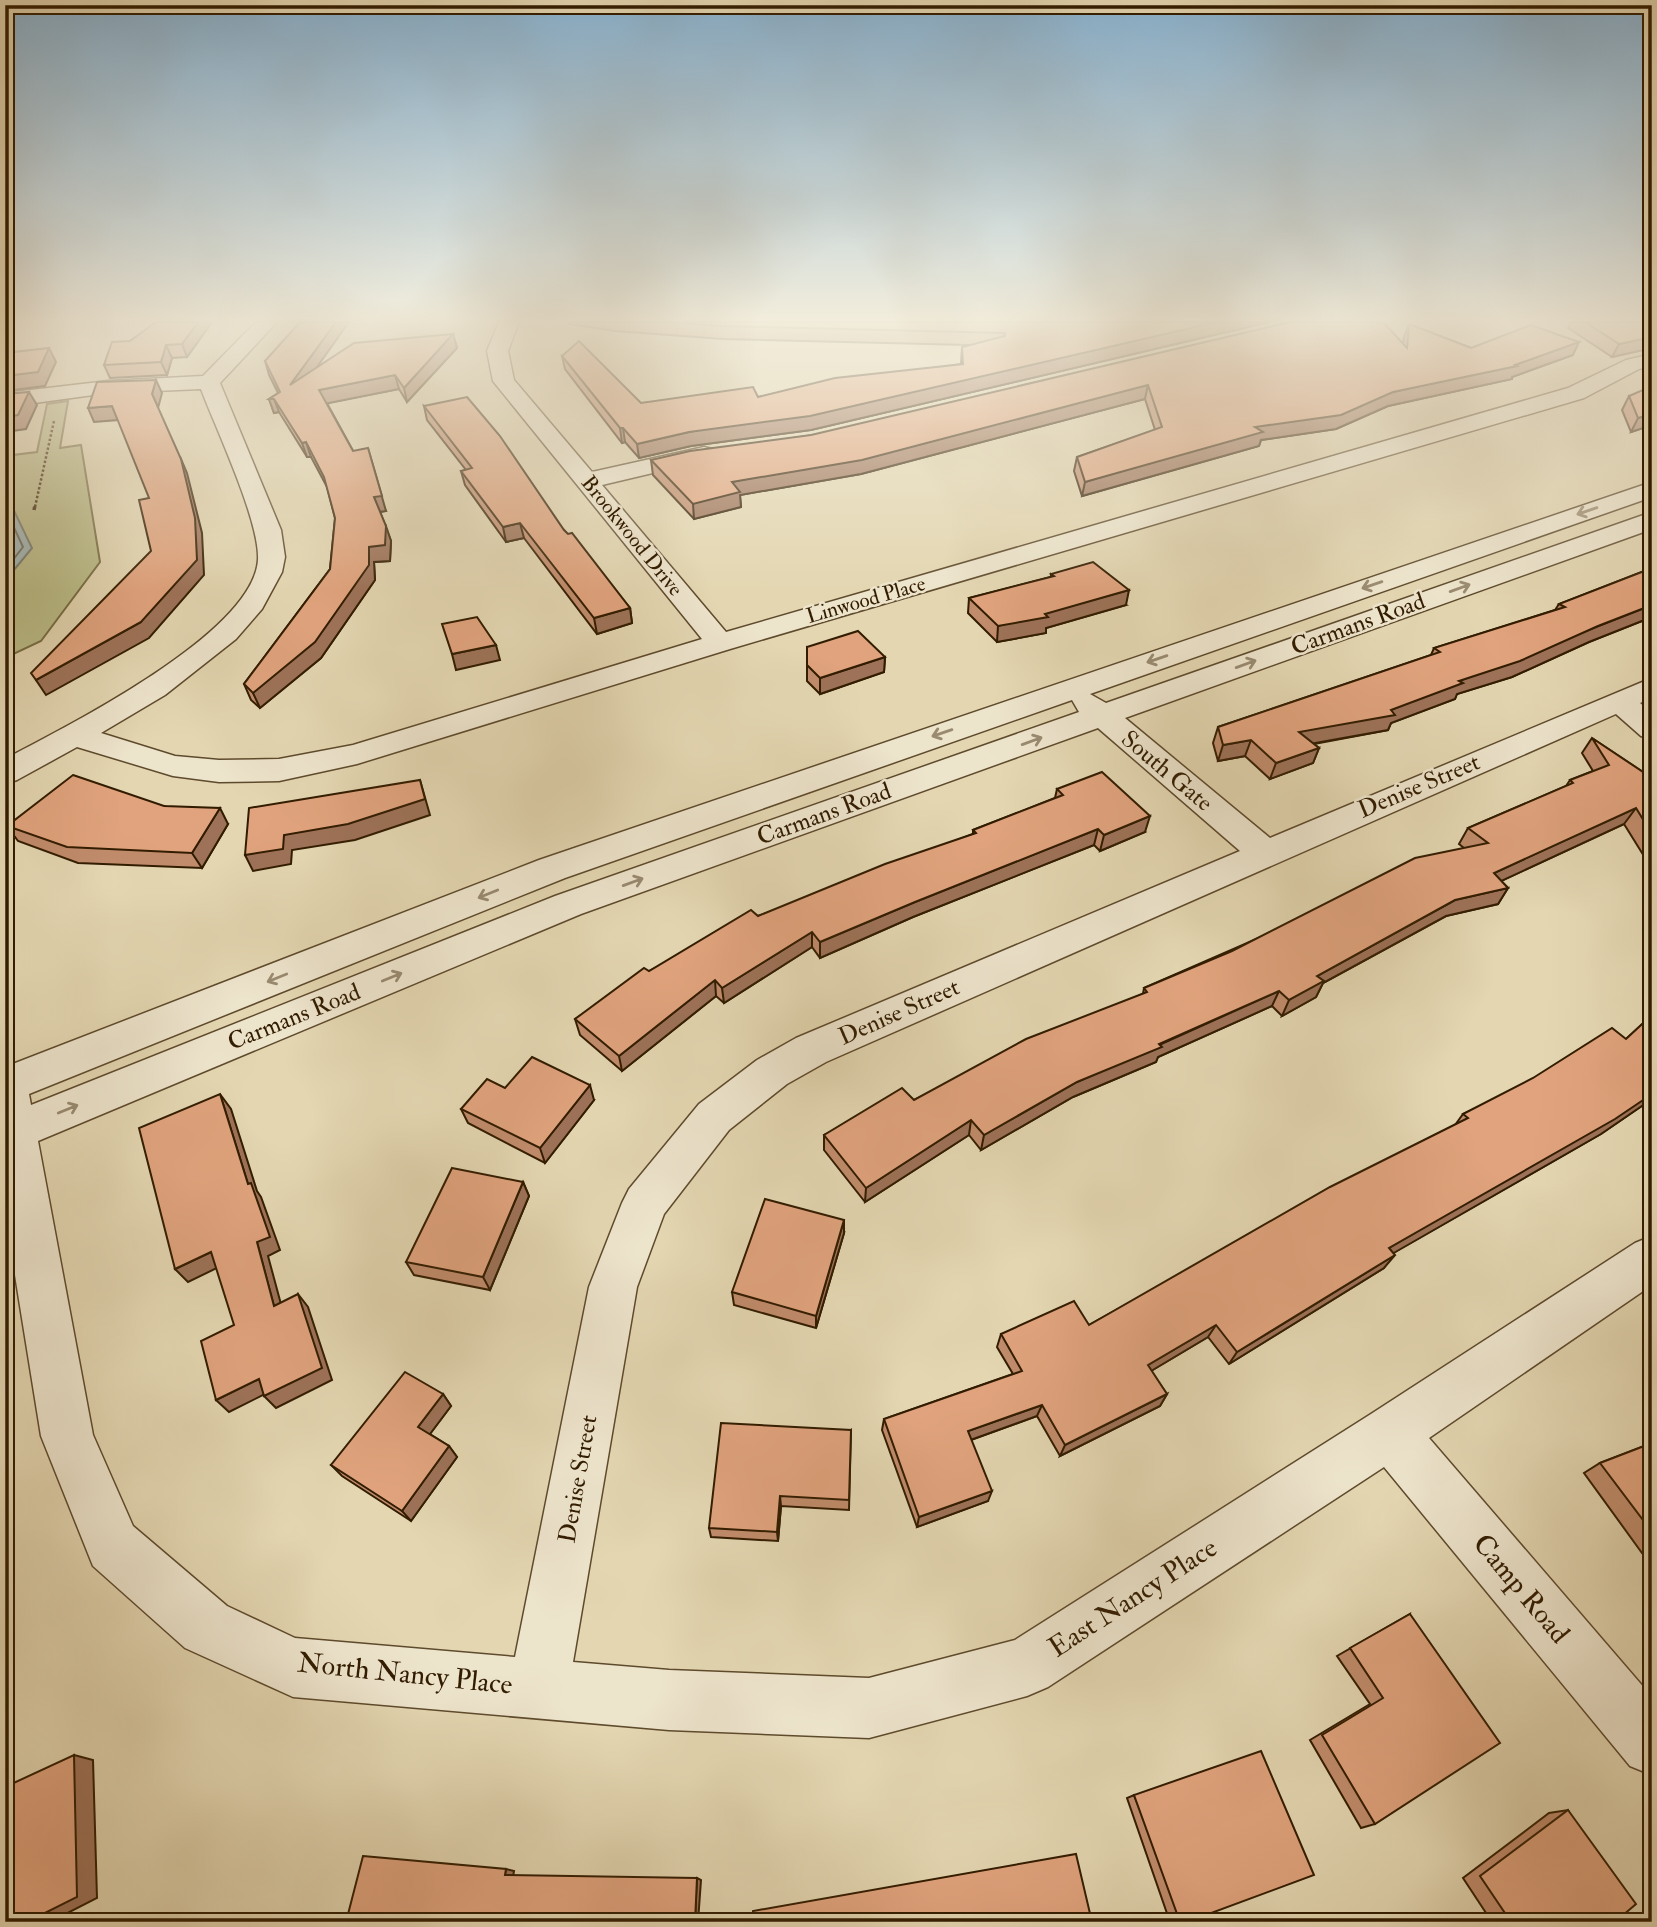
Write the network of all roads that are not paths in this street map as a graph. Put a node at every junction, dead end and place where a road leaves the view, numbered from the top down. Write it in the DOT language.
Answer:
graph roads {
  1 [pos="221,412"];
  2 [pos="529,412"];
  3 [pos="1511,412"];
  4 [pos="732,451"];
  5 [pos="586,481"];
  6 [pos="1652,489"];
  7 [pos="1652,520"];
  8 [pos="720,643"];
  9 [pos="1072,688"];
  10 [pos="1635,694"];
  11 [pos="1102,716"];
  12 [pos="1652,729"];
  13 [pos="72,735"];
  14 [pos="5,773"];
  15 [pos="1264,852"];
  16 [pos="8,1109"];
  17 [pos="1652,1258"];
  18 [pos="1390,1433"];
  19 [pos="539,1687"];
  20 [pos="1652,1744"];
  1 -- 13 [label="street"];
  2 -- 5 [label="street, Brookwood Drive"];
  3 -- 8 [label="street, Linwood Place"];
  4 -- 5 [label="street"];
  5 -- 8 [label="street, Brookwood Drive"];
  6 -- 9 [label="street, Carmans Road, one-way"];
  11 -- 7 [label="street, Carmans Road, one-way"];
  8 -- 13 [label="street, Linwood Place"];
  9 -- 11 [label="street, South Gate"];
  9 -- 16 [label="street, Carmans Road, one-way"];
  10 -- 12 [label="street"];
  10 -- 15 [label="street, Denise Street"];
  11 -- 15 [label="street, South Gate"];
  16 -- 11 [label="street, Carmans Road, one-way"];
  13 -- 14 [label="street"];
  15 -- 19 [label="street, Denise Street"];
  16 -- 19 [label="street, North Nancy Place"];
  17 -- 18 [label="street, East Nancy Place"];
  18 -- 19 [label="street, East Nancy Place"];
  18 -- 20 [label="street, Camp Road"];
}
